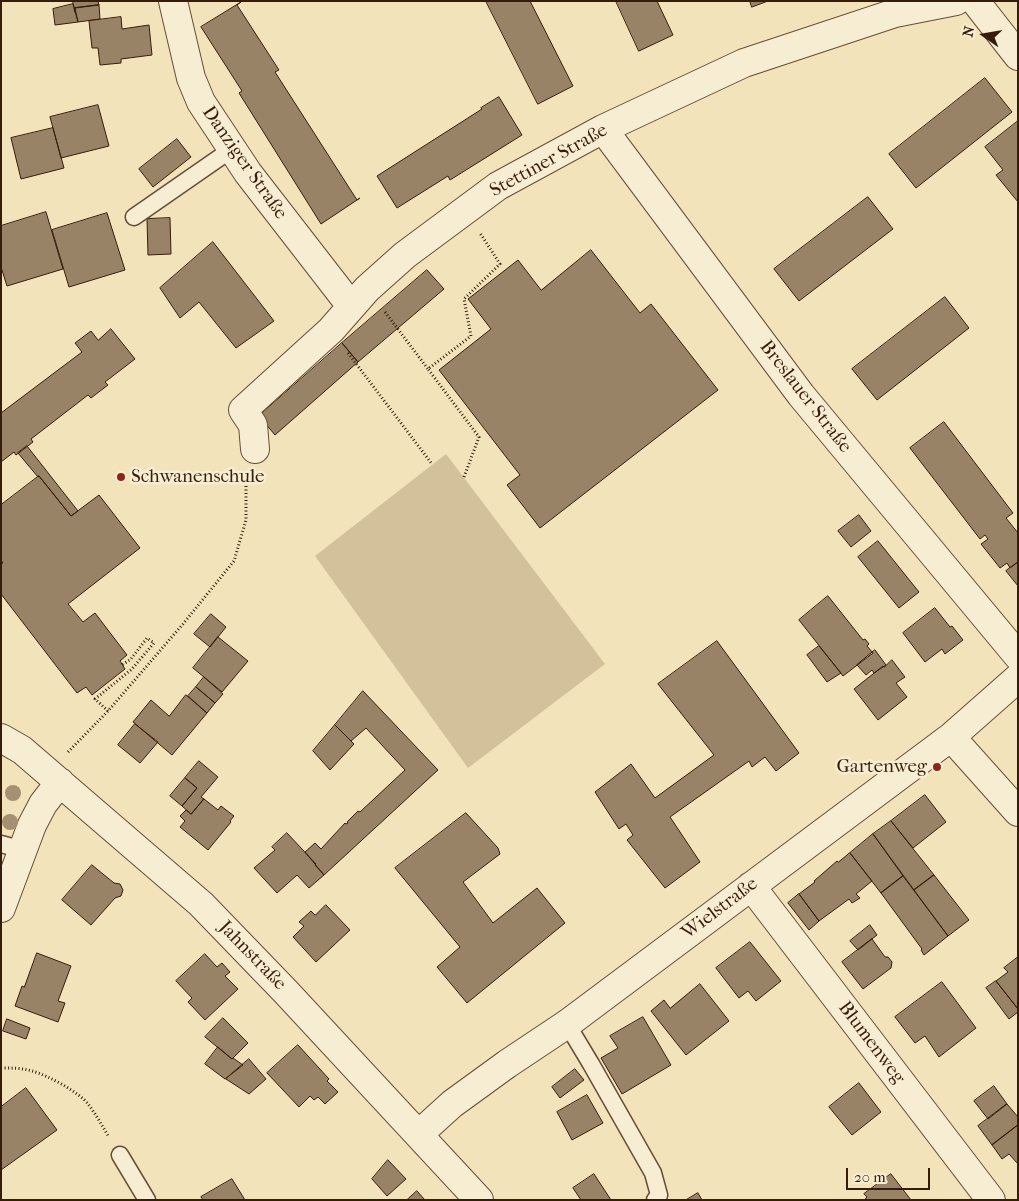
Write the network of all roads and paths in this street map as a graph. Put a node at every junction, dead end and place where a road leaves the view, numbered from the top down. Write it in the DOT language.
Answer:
graph roads {
  1 [pos="173,1"];
  2 [pos="956,1"];
  3 [pos="976,1"];
  4 [pos="1018,56"];
  5 [pos="603,129"];
  6 [pos="232,149"];
  7 [pos="466,210"];
  8 [pos="134,217"];
  9 [pos="359,298"];
  10 [pos="331,330"];
  11 [pos="428,370"];
  12 [pos="255,449"];
  13 [pos="432,464"];
  14 [pos="246,475"];
  15 [pos="464,477"];
  16 [pos="1018,656"];
  17 [pos="122,665"];
  18 [pos="1018,678"];
  19 [pos="108,711"];
  20 [pos="951,737"];
  21 [pos="1,738"];
  22 [pos="69,751"];
  23 [pos="60,782"];
  24 [pos="1018,812"];
  25 [pos="12,847"];
  26 [pos="751,886"];
  27 [pos="1,908"];
  28 [pos="567,1024"];
  29 [pos="1,1068"];
  30 [pos="419,1134"];
  31 [pos="120,1154"];
  32 [pos="147,1200"];
  33 [pos="479,1200"];
  34 [pos="655,1200"];
  35 [pos="991,1200"];
  1 -- 6 [label="street, Danziger Straße"];
  2 -- 5 [label="street, Stettiner Straße"];
  3 -- 4 [label="street"];
  5 -- 7 [label="street, Stettiner Straße"];
  5 -- 16 [label="street, Breslauer Straße"];
  6 -- 8 [label="lane"];
  6 -- 9 [label="street, Danziger Straße"];
  7 -- 9 [label="street, Stettiner Straße"];
  7 -- 11 [label="path"];
  9 -- 10 [label="street, Stettiner Straße"];
  9 -- 11 [label="path"];
  10 -- 12 [label="street, Stettiner Straße"];
  10 -- 13 [label="path"];
  11 -- 15 [label="path"];
  14 -- 19 [label="path"];
  17 -- 19 [label="path"];
  18 -- 20 [label="street, Wielstraße"];
  19 -- 22 [label="path"];
  20 -- 24 [label="street"];
  20 -- 26 [label="street, Wielstraße"];
  21 -- 23 [label="street, Jahnstraße"];
  23 -- 25 [label="street"];
  23 -- 30 [label="street, Jahnstraße"];
  25 -- 27 [label="street"];
  26 -- 28 [label="street, Wielstraße"];
  26 -- 35 [label="street, Blumenweg"];
  28 -- 30 [label="street, Wielstraße"];
  28 -- 34 [label="lane"];
  29 -- 31 [label="path"];
  30 -- 33 [label="street, Jahnstraße"];
  31 -- 32 [label="lane"];
}
